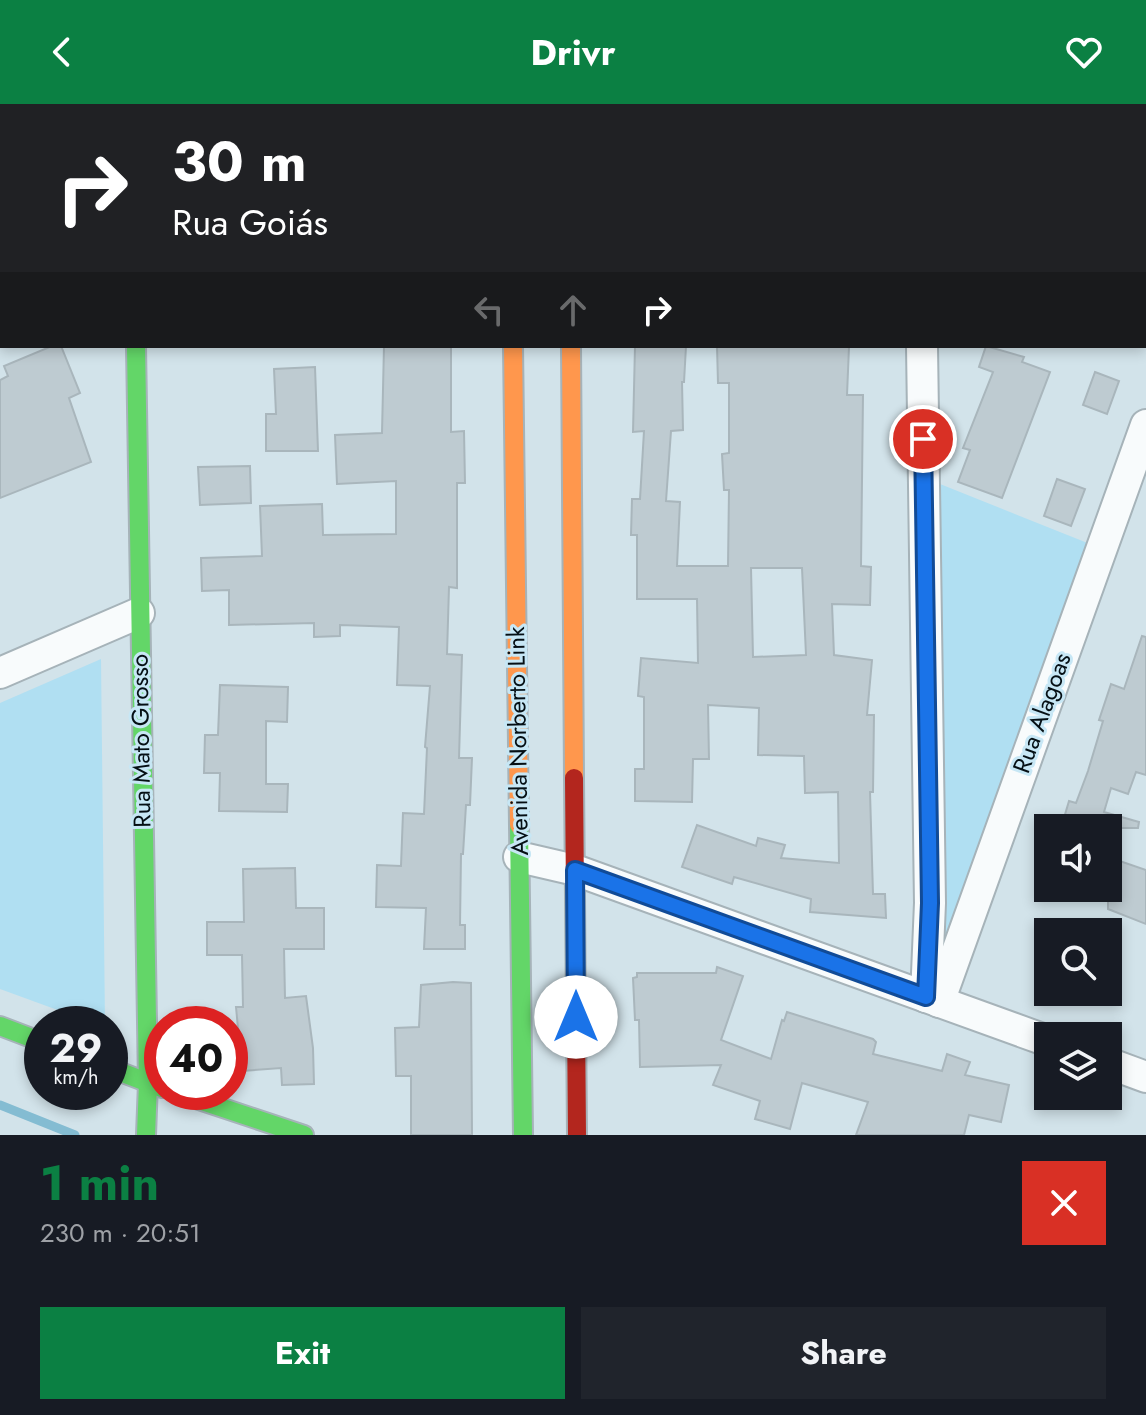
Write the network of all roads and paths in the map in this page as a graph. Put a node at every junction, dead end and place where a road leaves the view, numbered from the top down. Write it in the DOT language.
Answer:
graph roads {
  1 [pos="136,348"];
  2 [pos="513,348"];
  3 [pos="566,348"];
  4 [pos="922,348"];
  5 [pos="1146,425"];
  6 [pos="139,613"];
  7 [pos="0,673"];
  8 [pos="519,857"];
  9 [pos="575,870"];
  10 [pos="932,1000"];
  11 [pos="152,1006"];
  12 [pos="0,1026"];
  13 [pos="24,1035"];
  14 [pos="1034,1036"];
  15 [pos="1122,1068"];
  16 [pos="1146,1077"];
  17 [pos="151,1110"];
  18 [pos="229,1110"];
  19 [pos="146,1135"];
  20 [pos="304,1135"];
  21 [pos="523,1135"];
  22 [pos="577,1135"];
  1 -- 6 [label="street, Rua Mato Grosso"];
  2 -- 8 [label="street, Avenida Norberto Link"];
  3 -- 9 [label="street"];
  4 -- 10 [label="street"];
  5 -- 10 [label="street, Rua Alagoas"];
  6 -- 7 [label="street"];
  6 -- 11 [label="street, Rua Mato Grosso"];
  8 -- 9 [label="street"];
  8 -- 21 [label="street, Avenida Norberto Link"];
  9 -- 10 [label="street"];
  9 -- 22 [label="street"];
  10 -- 14 [label="street"];
  12 -- 13 [label="street"];
  15 -- 16 [label="street"];
  17 -- 19 [label="street, Rua Mato Grosso"];
  18 -- 20 [label="street"];
}
